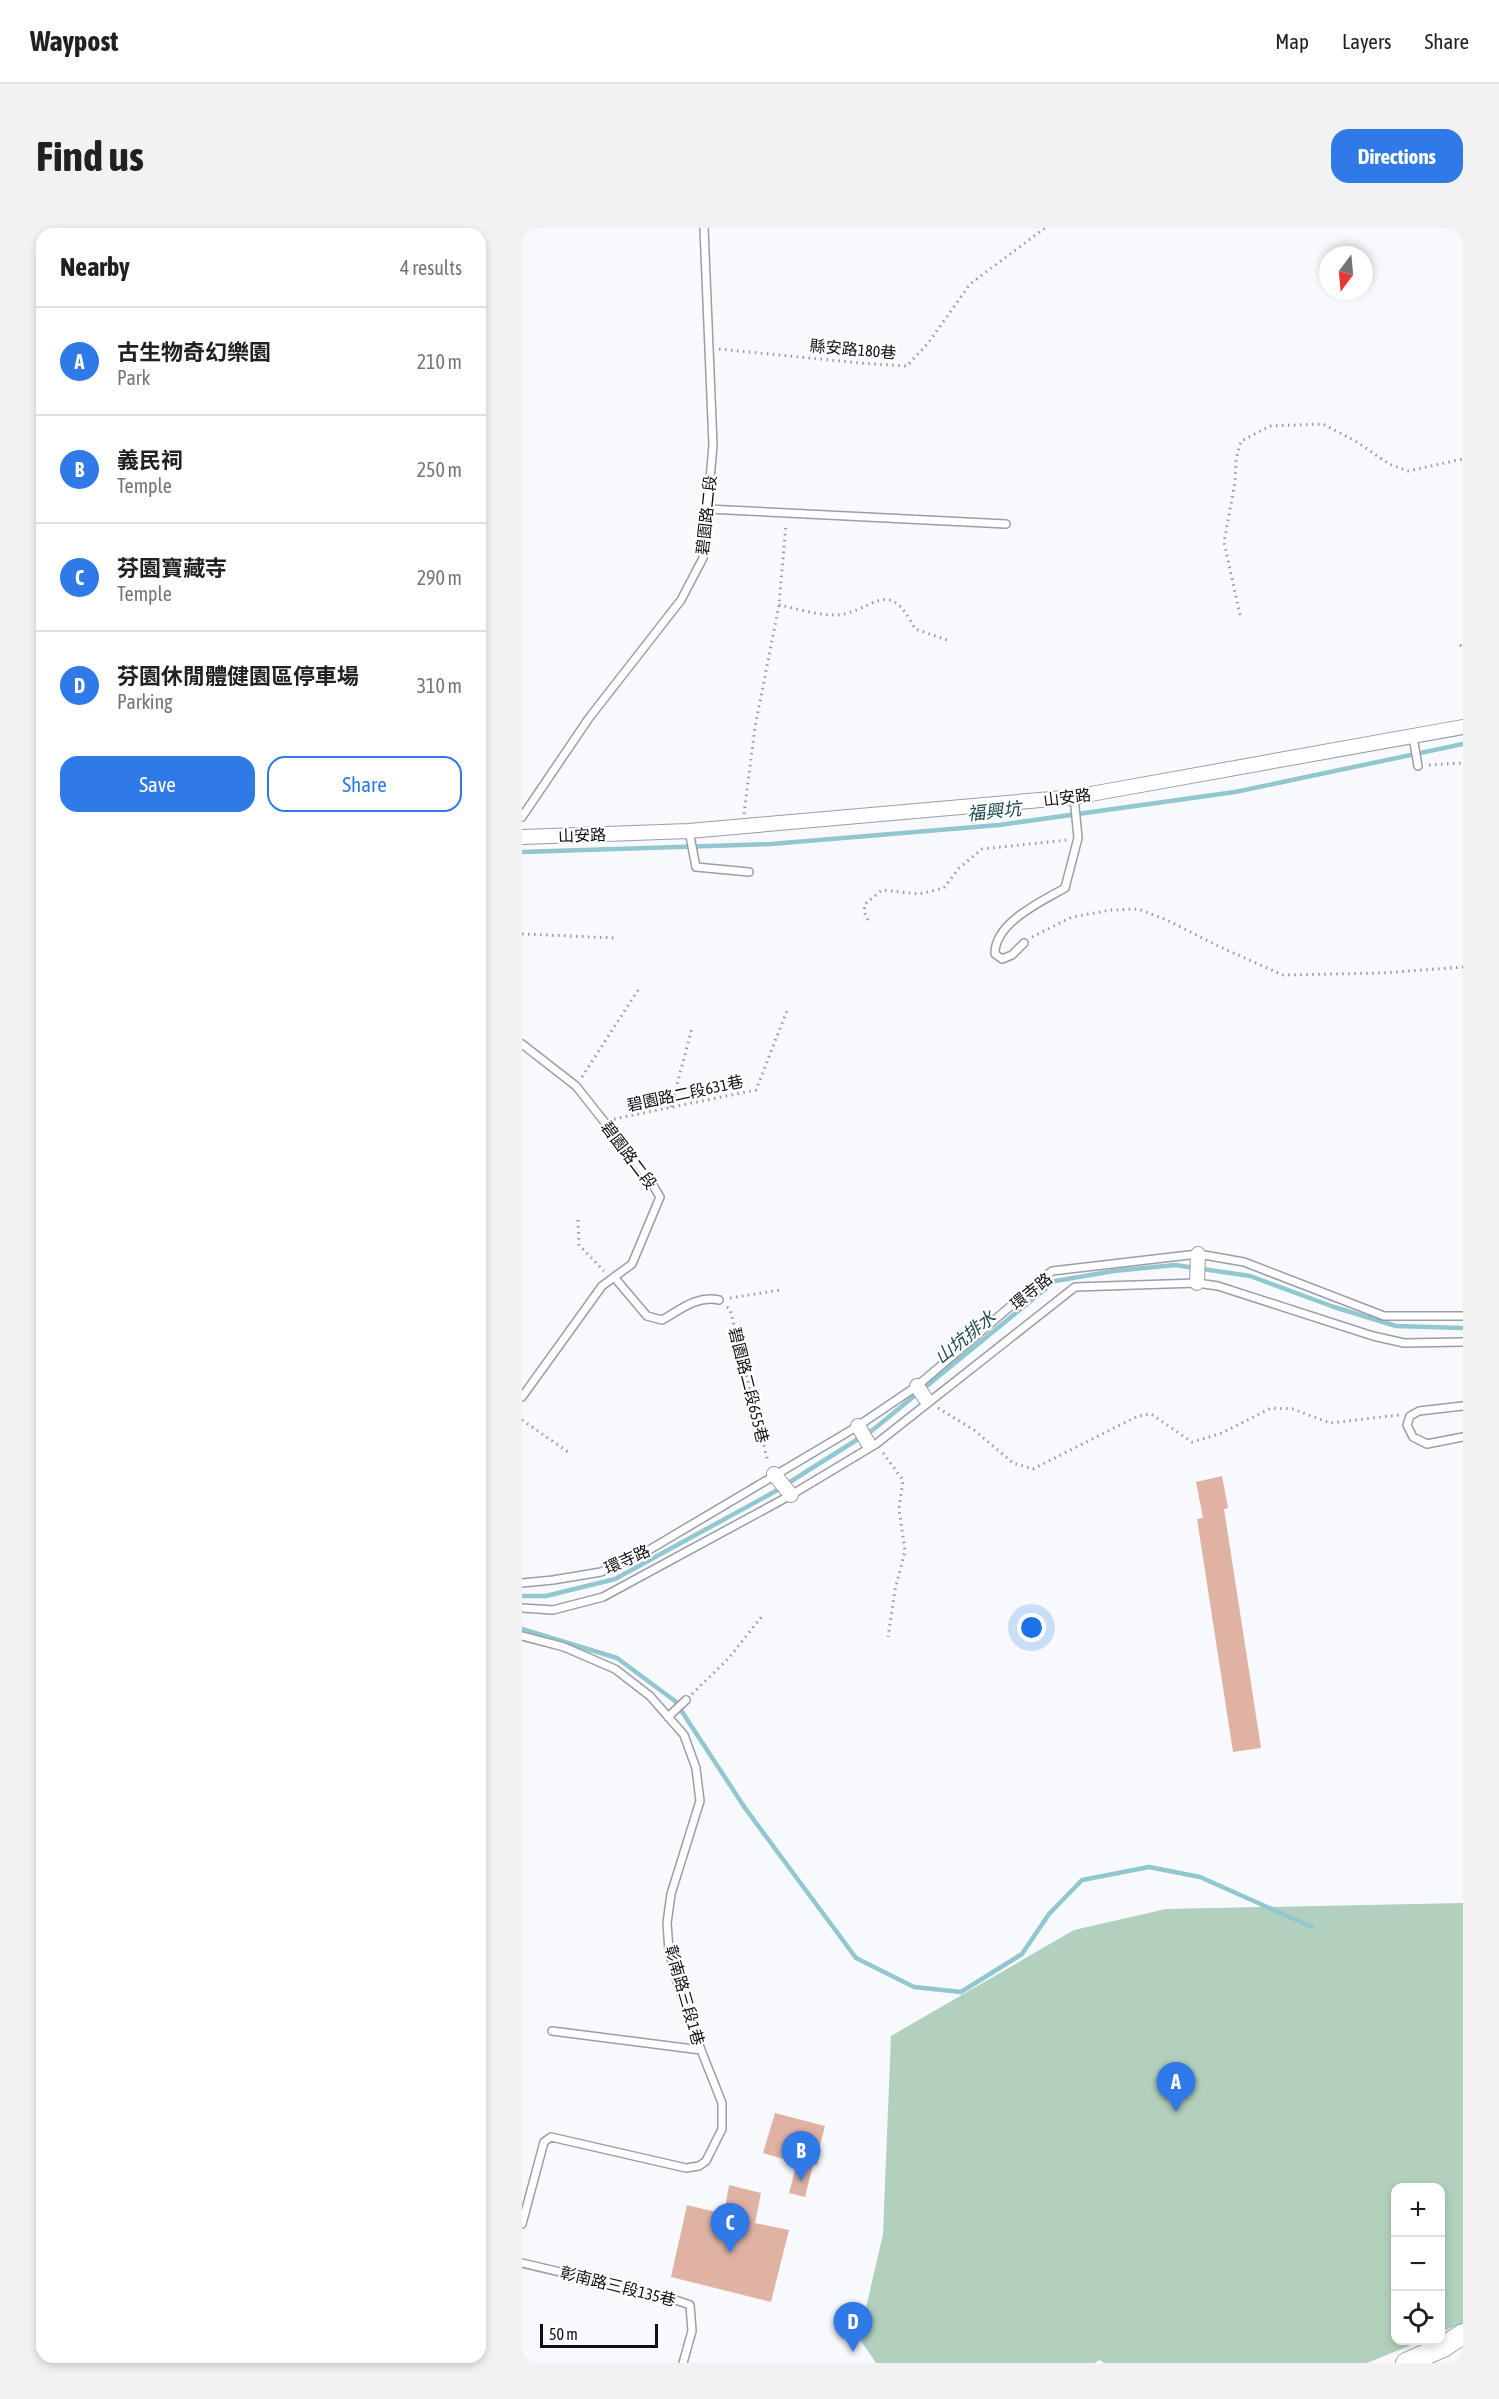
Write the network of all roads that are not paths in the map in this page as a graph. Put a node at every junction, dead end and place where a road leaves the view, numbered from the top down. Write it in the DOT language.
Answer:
graph roads {
  1 [pos="704,228"];
  2 [pos="707,509"];
  3 [pos="1006,524"];
  4 [pos="1463,727"];
  5 [pos="1413,737"];
  6 [pos="1418,766"];
  7 [pos="1074,797"];
  8 [pos="522,817"];
  9 [pos="689,831"];
  10 [pos="522,837"];
  11 [pos="748,872"];
  12 [pos="1024,943"];
  13 [pos="522,1044"];
  14 [pos="1198,1267"];
  15 [pos="615,1276"];
  16 [pos="719,1300"];
  17 [pos="1463,1316"];
  18 [pos="1463,1342"];
  19 [pos="922,1393"];
  20 [pos="522,1397"];
  21 [pos="1463,1406"];
  22 [pos="866,1436"];
  23 [pos="1463,1437"];
  24 [pos="778,1478"];
  25 [pos="791,1495"];
  26 [pos="522,1583"];
  27 [pos="522,1608"];
  28 [pos="522,1636"];
  29 [pos="686,1700"];
  30 [pos="669,1717"];
  31 [pos="552,2031"];
  32 [pos="701,2050"];
  33 [pos="522,2224"];
  34 [pos="522,2263"];
  35 [pos="1463,2334"];
  36 [pos="683,2363"];
  37 [pos="1406,2363"];
  1 -- 2 [label="lane, 碧園路二段"];
  2 -- 3 [label="lane"];
  2 -- 8 [label="lane, 碧園路二段"];
  4 -- 5 [label="street, 山安路"];
  5 -- 6 [label="lane"];
  5 -- 7 [label="street, 山安路"];
  7 -- 9 [label="street, 山安路"];
  7 -- 12 [label="lane"];
  9 -- 10 [label="street, 山安路"];
  9 -- 11 [label="lane"];
  13 -- 15 [label="lane, 碧園路二段"];
  14 -- 17 [label="lane, 環寺路"];
  14 -- 18 [label="lane, 環寺路"];
  14 -- 19 [label="lane, 環寺路"];
  14 -- 19 [label="lane, 環寺路"];
  15 -- 16 [label="lane"];
  15 -- 20 [label="lane, 碧園路二段"];
  19 -- 22 [label="lane, 環寺路"];
  19 -- 22 [label="lane, 環寺路"];
  21 -- 23 [label="lane"];
  22 -- 24 [label="lane, 環寺路"];
  22 -- 25 [label="lane, 環寺路"];
  24 -- 25 [label="street"];
  24 -- 26 [label="lane, 環寺路"];
  25 -- 27 [label="lane, 環寺路"];
  28 -- 30 [label="lane, 彰南路三段1巷"];
  29 -- 30 [label="lane"];
  30 -- 32 [label="lane, 彰南路三段1巷"];
  31 -- 32 [label="lane"];
  32 -- 33 [label="lane, 彰南路三段1巷"];
  34 -- 36 [label="lane, 彰南路三段135巷"];
  35 -- 37 [label="street"];
}
